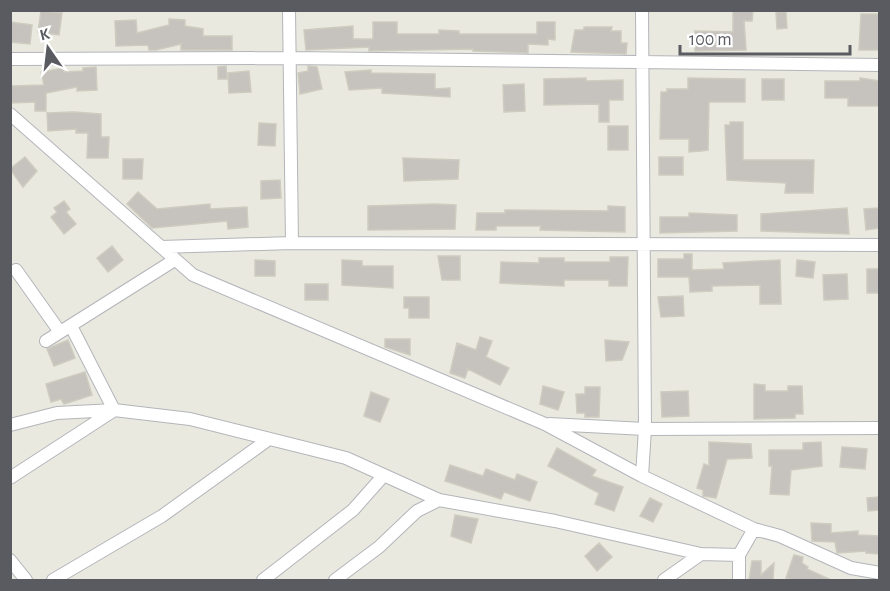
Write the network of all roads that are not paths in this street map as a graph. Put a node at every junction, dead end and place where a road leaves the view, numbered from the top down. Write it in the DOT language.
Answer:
graph roads {
  1 [pos="289,10"];
  2 [pos="642,10"];
  3 [pos="291,57"];
  4 [pos="10,59"];
  5 [pos="643,63"];
  6 [pos="879,65"];
  7 [pos="10,114"];
  8 [pos="292,243"];
  9 [pos="879,245"];
  10 [pos="644,246"];
  11 [pos="161,247"];
  12 [pos="173,261"];
  13 [pos="16,270"];
  14 [pos="66,329"];
  15 [pos="46,341"];
  16 [pos="114,410"];
  17 [pos="545,424"];
  18 [pos="10,425"];
  19 [pos="879,428"];
  20 [pos="645,429"];
  21 [pos="269,439"];
  22 [pos="384,475"];
  23 [pos="642,476"];
  24 [pos="10,478"];
  25 [pos="439,500"];
  26 [pos="754,529"];
  27 [pos="701,554"];
  28 [pos="739,555"];
  29 [pos="10,560"];
  30 [pos="879,573"];
  31 [pos="26,580"];
  32 [pos="53,580"];
  33 [pos="263,580"];
  34 [pos="335,580"];
  35 [pos="664,580"];
  36 [pos="740,580"];
  1 -- 3 [label="street"];
  2 -- 5 [label="street"];
  3 -- 4 [label="street"];
  3 -- 5 [label="street"];
  3 -- 8 [label="street"];
  5 -- 6 [label="street"];
  5 -- 10 [label="street"];
  7 -- 11 [label="street"];
  8 -- 10 [label="street"];
  8 -- 11 [label="street"];
  9 -- 10 [label="street"];
  10 -- 20 [label="street"];
  11 -- 12 [label="street"];
  12 -- 14 [label="street"];
  12 -- 17 [label="street"];
  13 -- 14 [label="street"];
  14 -- 15 [label="street"];
  14 -- 16 [label="street"];
  16 -- 18 [label="street"];
  16 -- 21 [label="street"];
  16 -- 24 [label="street"];
  17 -- 20 [label="street"];
  17 -- 23 [label="street"];
  19 -- 20 [label="street"];
  20 -- 23 [label="street"];
  21 -- 22 [label="street"];
  21 -- 32 [label="street"];
  22 -- 25 [label="street"];
  22 -- 33 [label="street"];
  23 -- 26 [label="street"];
  25 -- 27 [label="street"];
  25 -- 34 [label="street"];
  26 -- 28 [label="street"];
  26 -- 30 [label="street"];
  27 -- 28 [label="street"];
  27 -- 35 [label="street"];
  28 -- 36 [label="street"];
  29 -- 31 [label="street"];
}
